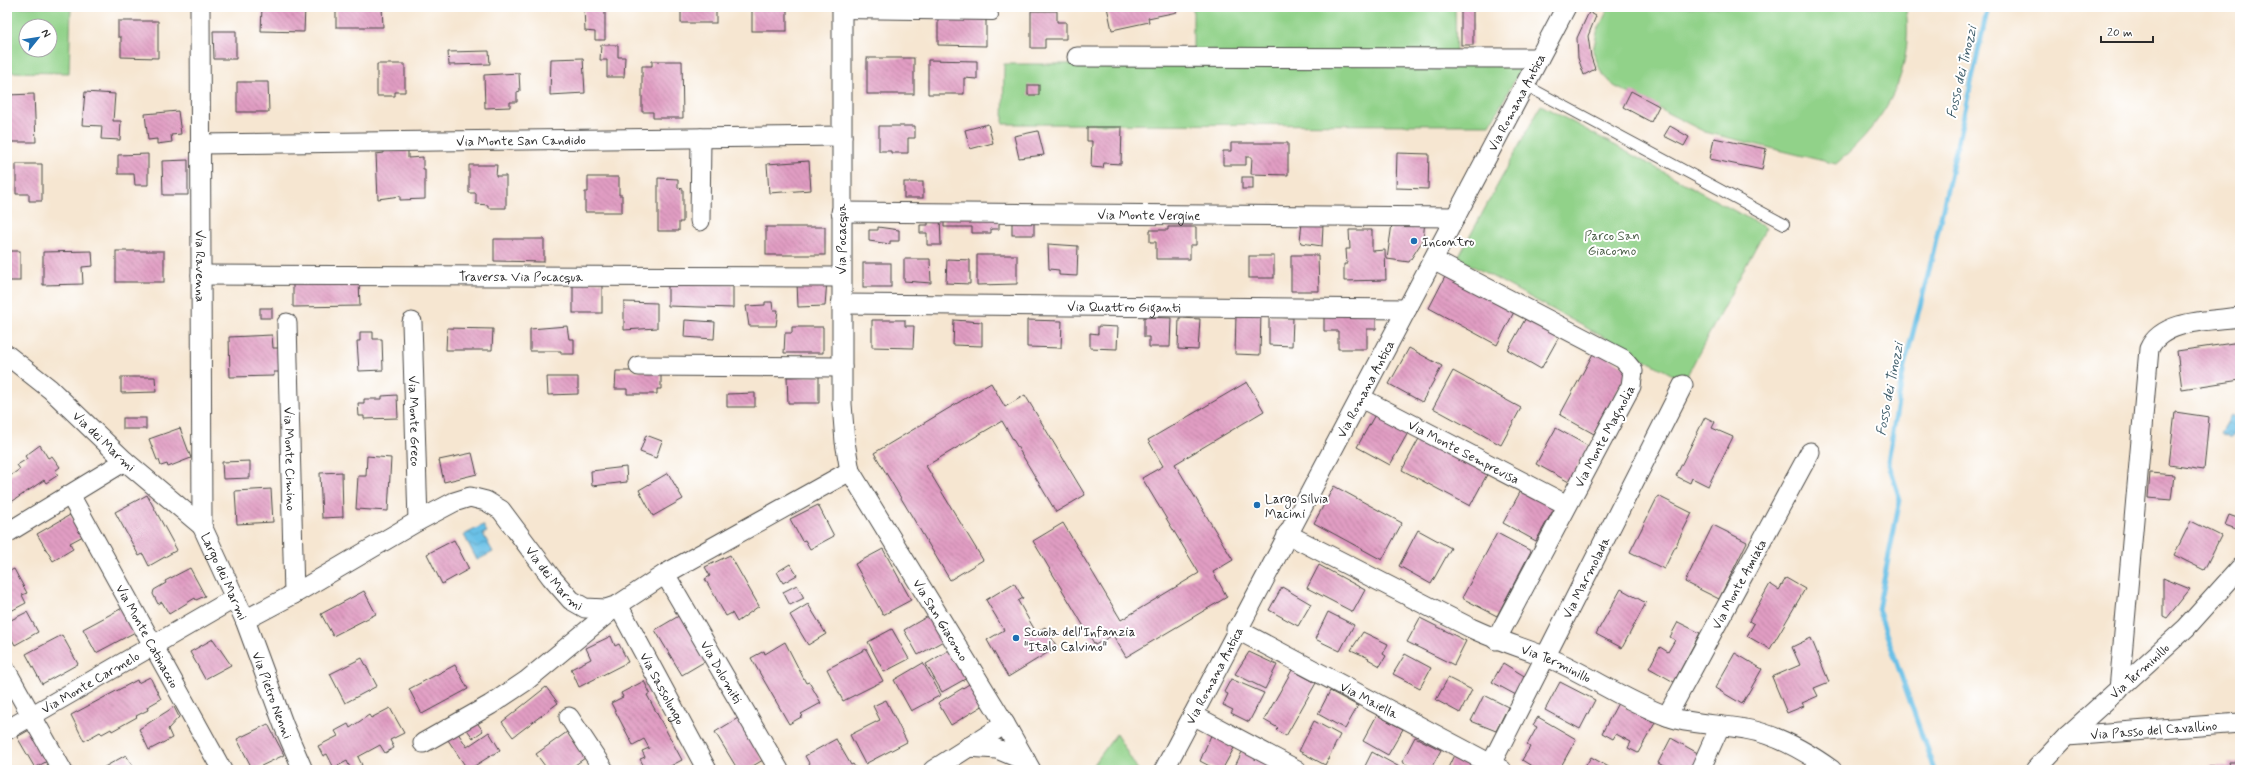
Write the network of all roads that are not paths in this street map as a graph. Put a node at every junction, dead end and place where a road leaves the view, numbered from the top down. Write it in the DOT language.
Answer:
graph roads {
  1 [pos="200,7"];
  2 [pos="1556,7"];
  3 [pos="1566,7"];
  4 [pos="842,10"];
  5 [pos="993,15"];
  6 [pos="1556,26"];
  7 [pos="1077,57"];
  8 [pos="1539,58"];
  9 [pos="1525,85"];
  10 [pos="842,136"];
  11 [pos="701,138"];
  12 [pos="201,144"];
  13 [pos="842,212"];
  14 [pos="1456,217"];
  15 [pos="700,221"];
  16 [pos="1784,224"];
  17 [pos="1433,260"];
  18 [pos="201,275"];
  19 [pos="841,277"];
  20 [pos="841,304"];
  21 [pos="1407,309"];
  22 [pos="2240,317"];
  23 [pos="412,322"];
  24 [pos="287,323"];
  25 [pos="7,355"];
  26 [pos="638,366"];
  27 [pos="842,366"];
  28 [pos="1683,385"];
  29 [pos="1360,398"];
  30 [pos="1810,452"];
  31 [pos="125,461"];
  32 [pos="850,471"];
  33 [pos="74,502"];
  34 [pos="1567,505"];
  35 [pos="418,521"];
  36 [pos="202,526"];
  37 [pos="7,534"];
  38 [pos="1287,534"];
  39 [pos="2240,568"];
  40 [pos="664,574"];
  41 [pos="294,594"];
  42 [pos="235,598"];
  43 [pos="618,605"];
  44 [pos="245,620"];
  45 [pos="1236,629"];
  46 [pos="1496,640"];
  47 [pos="153,645"];
  48 [pos="1546,657"];
  49 [pos="7,672"];
  50 [pos="2119,690"];
  51 [pos="31,715"];
  52 [pos="1193,715"];
  53 [pos="1667,716"];
  54 [pos="569,717"];
  55 [pos="2240,723"];
  56 [pos="1005,724"];
  57 [pos="1720,726"];
  58 [pos="7,730"];
  59 [pos="2067,736"];
  60 [pos="423,744"];
  61 [pos="968,747"];
  62 [pos="1028,766"];
  63 [pos="1494,768"];
  64 [pos="62,770"];
  65 [pos="222,770"];
  66 [pos="303,770"];
  67 [pos="604,770"];
  68 [pos="707,770"];
  69 [pos="779,770"];
  70 [pos="933,770"];
  71 [pos="1164,770"];
  72 [pos="1297,770"];
  73 [pos="1700,770"];
  74 [pos="1832,770"];
  75 [pos="2035,770"];
  1 -- 12 [label="street, Via Ravenna"];
  2 -- 6 [label="street"];
  3 -- 6 [label="street, Via Romana Antica"];
  4 -- 5 [label="lane"];
  4 -- 10 [label="street, Via Pocacqua"];
  6 -- 8 [label="street, Via Romana Antica"];
  7 -- 8 [label="street"];
  8 -- 9 [label="street, Via Romana Antica"];
  9 -- 14 [label="street, Via Romana Antica"];
  9 -- 16 [label="lane"];
  10 -- 11 [label="street, Via Monte San Candido"];
  10 -- 13 [label="street, Via Pocacqua"];
  11 -- 12 [label="street, Via Monte San Candido"];
  11 -- 15 [label="street"];
  12 -- 18 [label="street, Via Ravenna"];
  13 -- 14 [label="street, Via Monte Vergine"];
  13 -- 19 [label="street, Via Pocacqua"];
  14 -- 17 [label="street, Via Romana Antica"];
  17 -- 21 [label="street, Via Romana Antica"];
  17 -- 34 [label="street, Via Monte Magnolia"];
  18 -- 19 [label="street, Traversa Via Pocacqua"];
  18 -- 36 [label="street, Via Ravenna"];
  19 -- 20 [label="street, Via Pocacqua"];
  20 -- 21 [label="street, Via Quattro Giganti"];
  20 -- 27 [label="street, Via Pocacqua"];
  21 -- 29 [label="street, Via Romana Antica"];
  22 -- 50 [label="street"];
  23 -- 35 [label="street, Via Monte Greco"];
  24 -- 41 [label="street, Via Monte Cimino"];
  25 -- 31 [label="street, Via dei Marmi"];
  26 -- 27 [label="street"];
  27 -- 32 [label="street, Via Pocacqua"];
  28 -- 48 [label="street, Via Marmolada"];
  29 -- 34 [label="street, Via Monte Semprevisa"];
  29 -- 38 [label="street, Via Romana Antica"];
  30 -- 53 [label="street, Via Monte Amiata"];
  31 -- 36 [label="street, Via dei Marmi"];
  31 -- 37 [label="street"];
  32 -- 40 [label="street, Via dei Marmi"];
  32 -- 56 [label="street, Via San Giacomo"];
  33 -- 47 [label="street, Via Monte Catinaccio"];
  34 -- 46 [label="street, Via Monte Magnolia"];
  35 -- 41 [label="street, Via dei Marmi"];
  35 -- 43 [label="street, Via dei Marmi"];
  36 -- 42 [label="street, Largo dei Marmi"];
  38 -- 45 [label="street, Via Romana Antica"];
  38 -- 46 [label="street, Via Terminillo"];
  39 -- 50 [label="street, Via Terminillo"];
  40 -- 43 [label="street, Via dei Marmi"];
  40 -- 69 [label="street, Via Dolomiti"];
  41 -- 44 [label="street, Largo dei Marmi"];
  42 -- 44 [label="street, Largo dei Marmi"];
  42 -- 47 [label="street, Via Monte Carmelo"];
  43 -- 60 [label="street"];
  43 -- 68 [label="street, Via Sassolungo"];
  44 -- 66 [label="street, Via Pietro Nenni"];
  45 -- 52 [label="street, Via Romana Antica"];
  45 -- 63 [label="street, Via Maiella"];
  46 -- 48 [label="street, Via Terminillo"];
  47 -- 51 [label="street, Via Monte Carmelo"];
  47 -- 65 [label="street, Via Monte Catinaccio"];
  48 -- 53 [label="street, Via Terminillo"];
  48 -- 63 [label="street, Via Marmolada"];
  49 -- 51 [label="street"];
  50 -- 59 [label="street, Via Terminillo"];
  51 -- 58 [label="street, Via Monte Carmelo"];
  51 -- 64 [label="street"];
  52 -- 71 [label="street, Via Romana Antica"];
  52 -- 72 [label="street"];
  53 -- 57 [label="street, Via Terminillo"];
  54 -- 67 [label="street"];
  55 -- 59 [label="street, Via Passo del Cavallino"];
  56 -- 61 [label="street"];
  56 -- 62 [label="street, Via San Giacomo"];
  57 -- 73 [label="street"];
  57 -- 74 [label="street, Via Terminillo"];
  59 -- 75 [label="street, Via Terminillo"];
  61 -- 62 [label="street"];
  61 -- 70 [label="street"];
}
